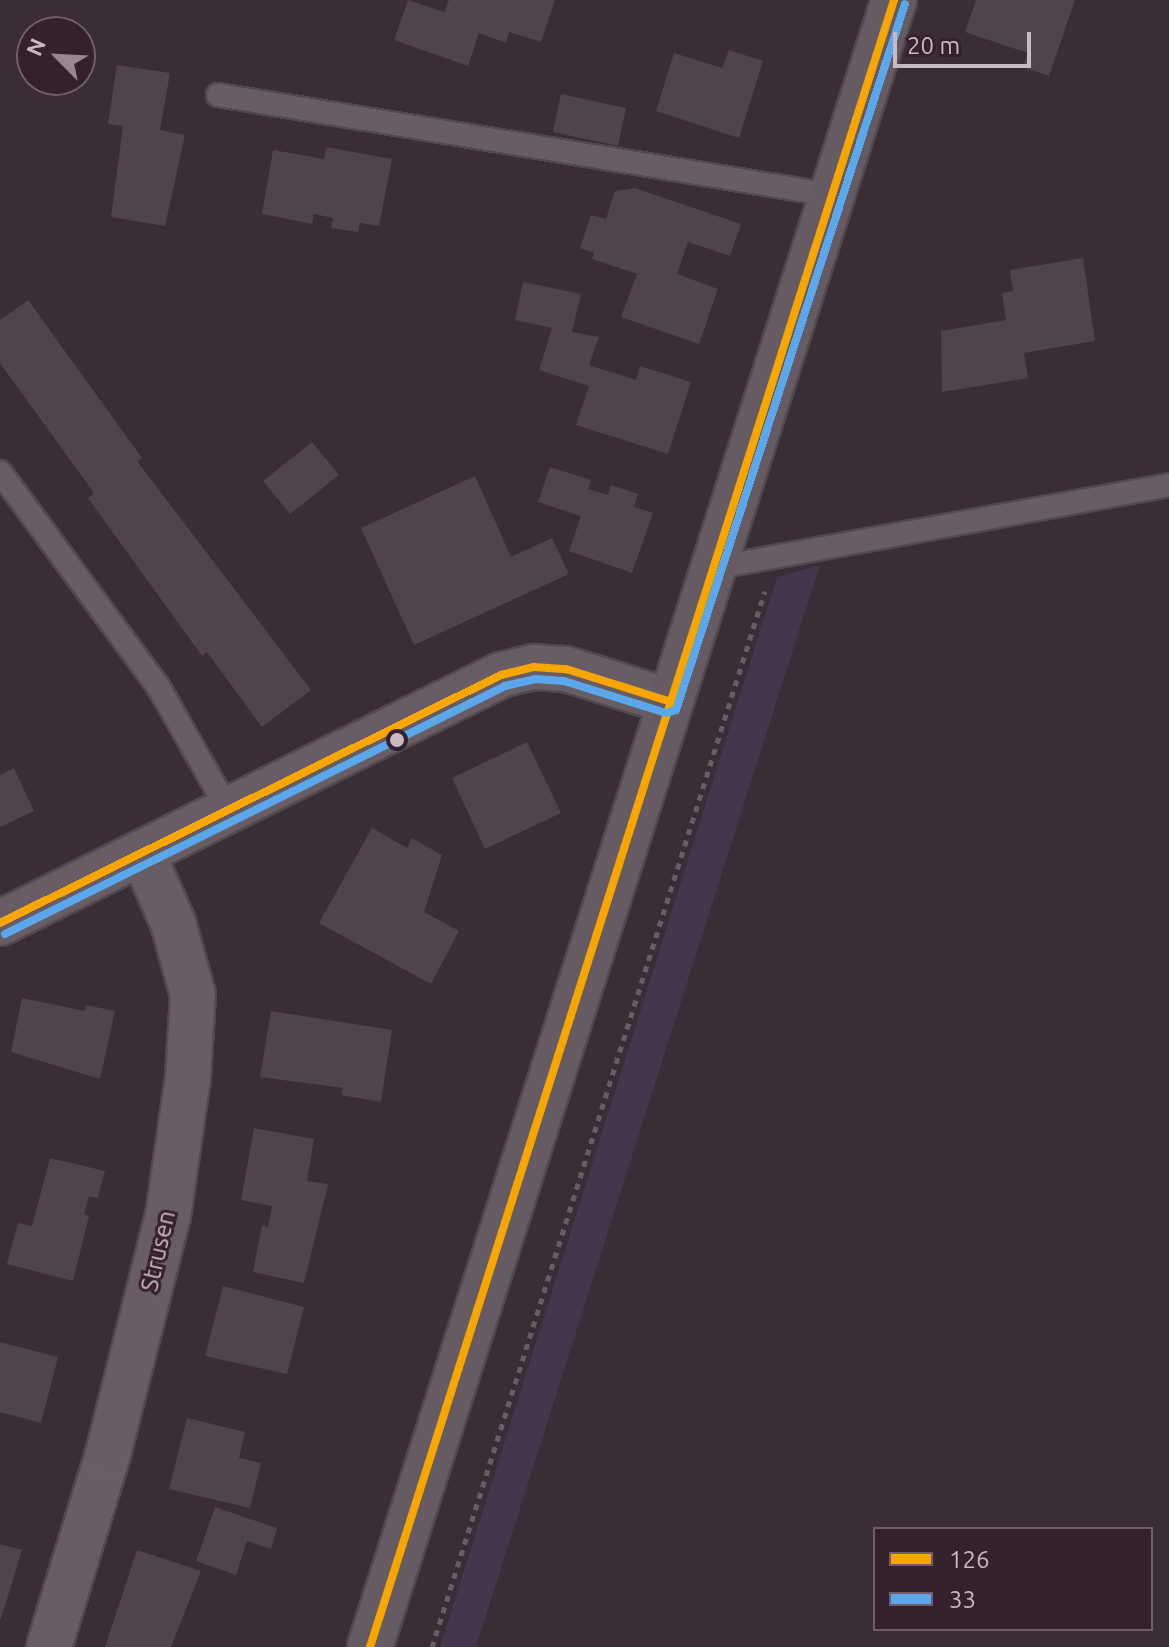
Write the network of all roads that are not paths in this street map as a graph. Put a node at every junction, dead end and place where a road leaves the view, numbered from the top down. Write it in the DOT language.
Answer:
graph roads {
  1 [pos="890,1"];
  2 [pos="218,95"];
  3 [pos="832,195"];
  4 [pos="0,472"];
  5 [pos="1169,485"];
  6 [pos="713,568"];
  7 [pos="668,701"];
  8 [pos="228,809"];
  9 [pos="142,852"];
  10 [pos="0,923"];
  11 [pos="49,1647"];
  12 [pos="370,1647"];
  1 -- 3 [label="main road"];
  2 -- 3 [label="lane"];
  3 -- 6 [label="main road"];
  4 -- 8 [label="lane"];
  5 -- 6 [label="lane"];
  6 -- 7 [label="main road"];
  7 -- 8 [label="street"];
  7 -- 12 [label="main road"];
  8 -- 9 [label="street"];
  9 -- 10 [label="street"];
  9 -- 11 [label="street, Strusen"];
}
